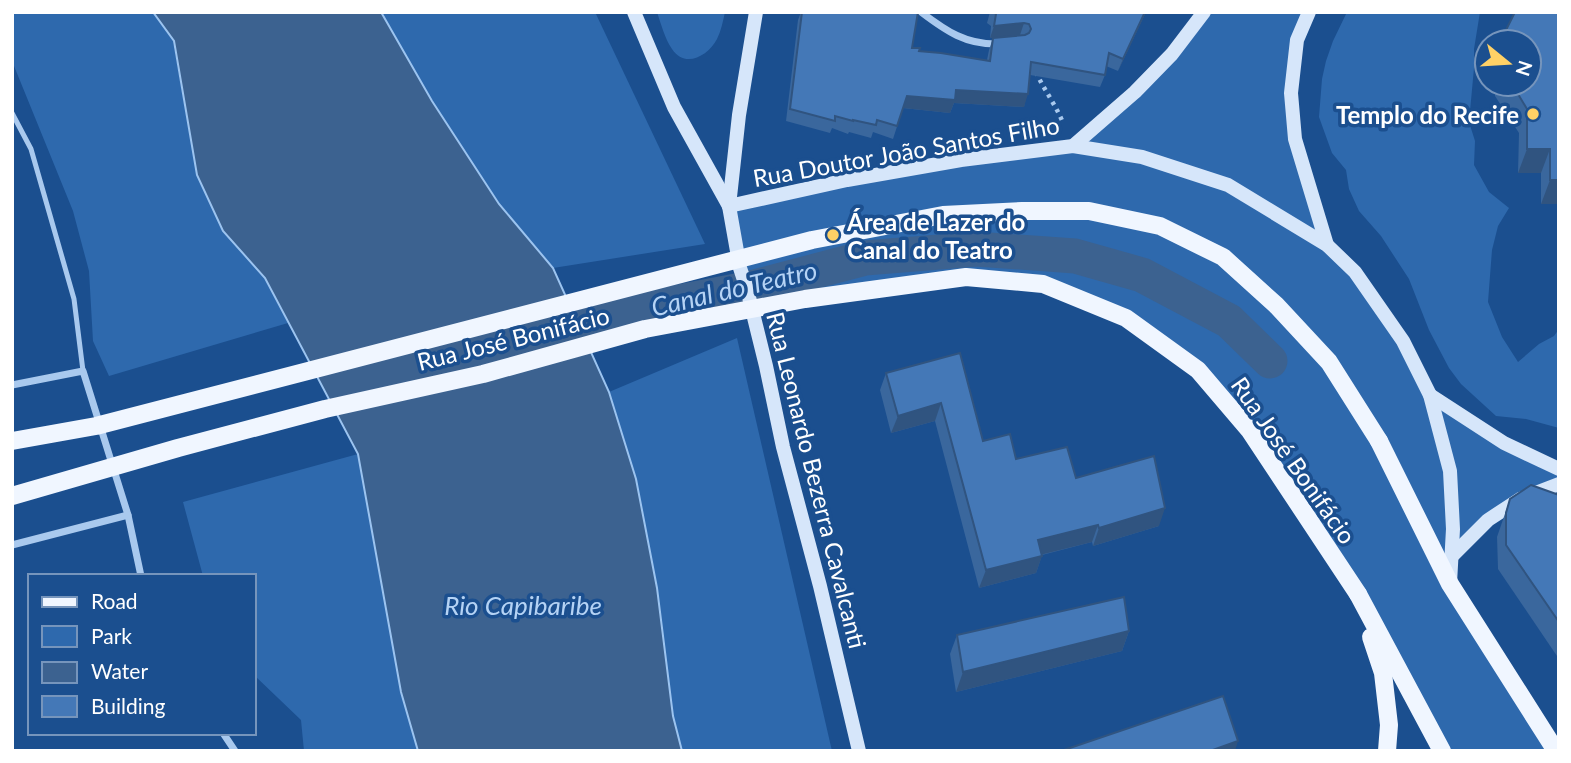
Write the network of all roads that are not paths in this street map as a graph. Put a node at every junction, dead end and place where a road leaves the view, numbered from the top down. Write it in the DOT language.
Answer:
graph roads {
  1 [pos="634,12"];
  2 [pos="756,12"];
  3 [pos="920,12"];
  4 [pos="1204,12"];
  5 [pos="1309,12"];
  6 [pos="1020,41"];
  7 [pos="12,113"];
  8 [pos="1073,146"];
  9 [pos="729,206"];
  10 [pos="1327,245"];
  11 [pos="83,371"];
  12 [pos="12,385"];
  13 [pos="1430,395"];
  14 [pos="12,441"];
  15 [pos="1559,469"];
  16 [pos="1559,484"];
  17 [pos="12,496"];
  18 [pos="128,515"];
  19 [pos="12,545"];
  20 [pos="1451,556"];
  21 [pos="141,574"];
  22 [pos="1450,584"];
  23 [pos="1357,594"];
  24 [pos="223,735"];
  25 [pos="235,751"];
  26 [pos="859,751"];
  27 [pos="1387,751"];
  28 [pos="1442,751"];
  29 [pos="1556,751"];
  1 -- 9 [label="street"];
  2 -- 9 [label="street, Rua Leonardo Bezerra Cavalcanti"];
  3 -- 6 [label="street"];
  4 -- 8 [label="street, Rua Doutor João Santos Filho"];
  5 -- 10 [label="street"];
  7 -- 11 [label="lane"];
  8 -- 9 [label="street, Rua Doutor João Santos Filho"];
  8 -- 10 [label="street"];
  9 -- 26 [label="street, Rua Leonardo Bezerra Cavalcanti"];
  10 -- 13 [label="street"];
  11 -- 12 [label="street"];
  11 -- 18 [label="street"];
  13 -- 15 [label="street"];
  13 -- 20 [label="street"];
  14 -- 22 [label="main road, Rua José Bonifácio, bridge"];
  16 -- 20 [label="street"];
  17 -- 23 [label="main road, Rua José Bonifácio, bridge"];
  18 -- 19 [label="street"];
  18 -- 21 [label="street"];
  20 -- 22 [label="street"];
  22 -- 29 [label="main road, Rua José Bonifácio"];
  23 -- 27 [label="main road"];
  23 -- 28 [label="main road"];
  24 -- 25 [label="street"];
}
